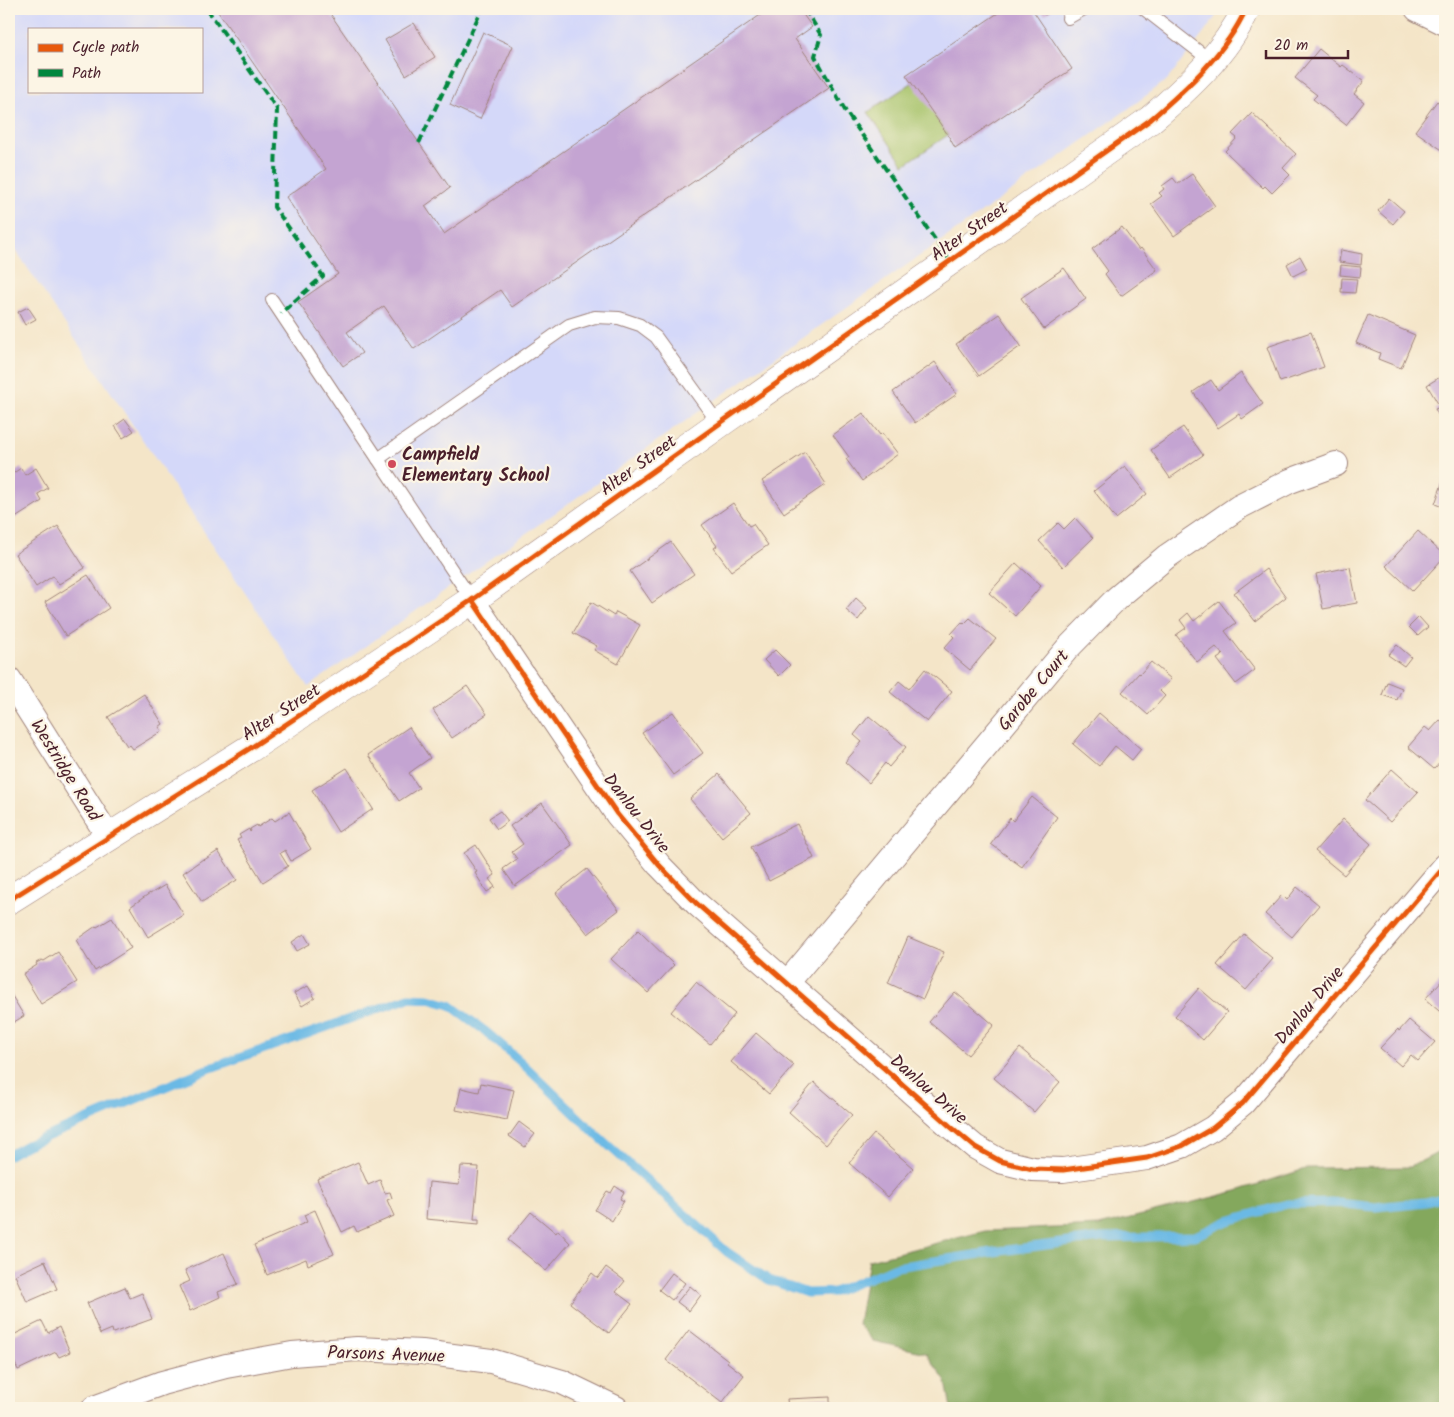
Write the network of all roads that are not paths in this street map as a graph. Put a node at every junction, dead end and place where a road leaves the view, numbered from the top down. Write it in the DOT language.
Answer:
graph roads {
  1 [pos="1084,9"];
  2 [pos="1144,9"];
  3 [pos="1246,9"];
  4 [pos="1418,9"];
  5 [pos="1068,18"];
  6 [pos="1445,23"];
  7 [pos="1211,61"];
  8 [pos="272,300"];
  9 [pos="719,424"];
  10 [pos="378,459"];
  11 [pos="1336,464"];
  12 [pos="472,600"];
  13 [pos="9,679"];
  14 [pos="108,836"];
  15 [pos="1445,866"];
  16 [pos="9,900"];
  17 [pos="787,983"];
  18 [pos="94,1408"];
  19 [pos="616,1408"];
  1 -- 5 [label="lane"];
  2 -- 7 [label="lane"];
  3 -- 7 [label="street, Alter Street"];
  4 -- 6 [label="street"];
  7 -- 9 [label="street, Alter Street"];
  8 -- 10 [label="lane"];
  9 -- 10 [label="lane"];
  9 -- 12 [label="street, Alter Street"];
  10 -- 12 [label="lane"];
  11 -- 17 [label="street, Garobe Court"];
  12 -- 14 [label="street, Alter Street"];
  12 -- 17 [label="street, Danlou Drive"];
  13 -- 14 [label="street, Westridge Road"];
  14 -- 16 [label="street, Alter Street"];
  15 -- 17 [label="street, Danlou Drive"];
  18 -- 19 [label="street, Parsons Avenue"];
}
